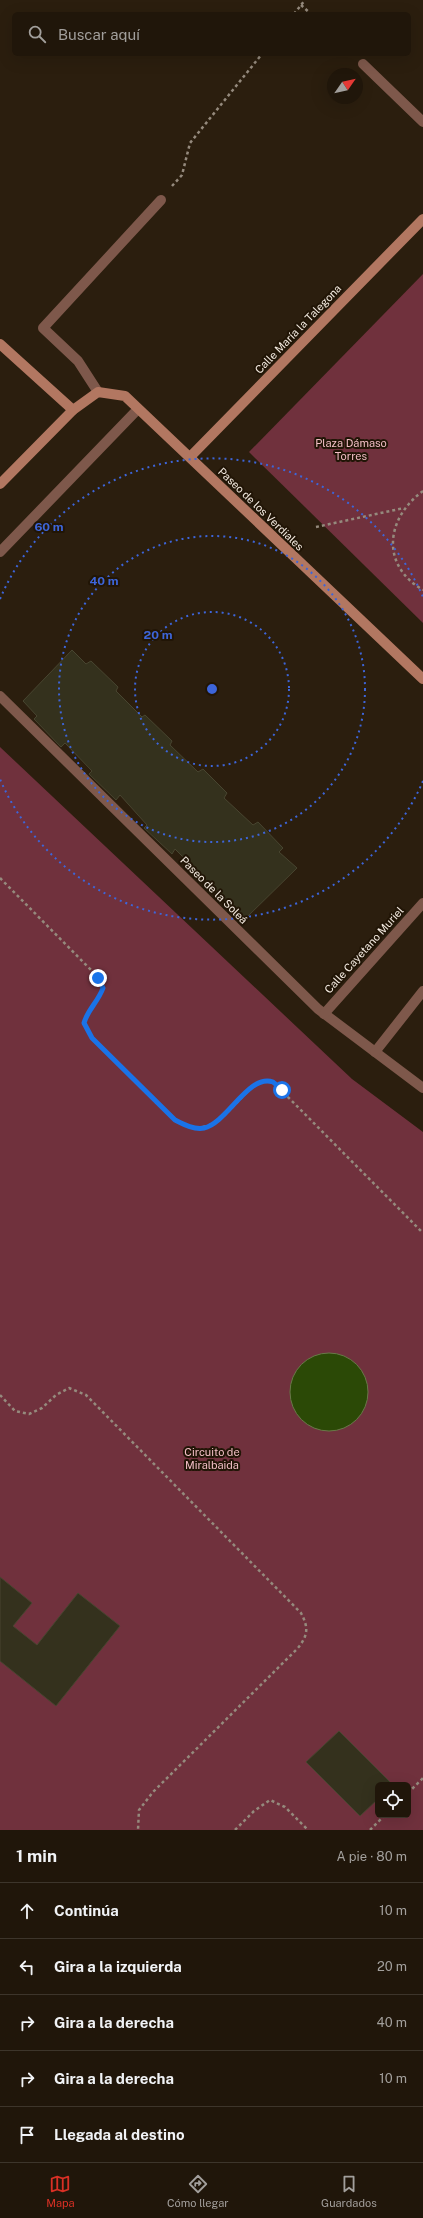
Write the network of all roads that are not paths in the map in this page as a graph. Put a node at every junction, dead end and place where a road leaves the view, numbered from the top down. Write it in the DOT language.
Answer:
graph roads {
  1 [pos="362,64"];
  2 [pos="423,122"];
  3 [pos="161,200"];
  4 [pos="423,219"];
  5 [pos="0,344"];
  6 [pos="98,392"];
  7 [pos="138,409"];
  8 [pos="73,410"];
  9 [pos="190,457"];
  10 [pos="0,484"];
  11 [pos="0,552"];
  12 [pos="423,680"];
  13 [pos="0,696"];
  14 [pos="423,903"];
  15 [pos="423,991"];
  16 [pos="324,1014"];
  17 [pos="376,1052"];
  18 [pos="423,1088"];
  1 -- 2 [label="street"];
  3 -- 6 [label="street"];
  4 -- 9 [label="street, Calle María la Talegona"];
  5 -- 8 [label="street"];
  6 -- 7 [label="street, Paseo de los Verdiales"];
  6 -- 8 [label="street"];
  7 -- 9 [label="street, Paseo de los Verdiales"];
  7 -- 11 [label="street"];
  8 -- 10 [label="street"];
  9 -- 12 [label="street, Paseo de los Verdiales"];
  13 -- 16 [label="street, Paseo de la Soleá"];
  14 -- 16 [label="street, Calle Cayetano Muriel"];
  15 -- 17 [label="street"];
  16 -- 17 [label="street, Paseo de la Soleá"];
  17 -- 18 [label="street, Paseo de la Soleá"];
}
